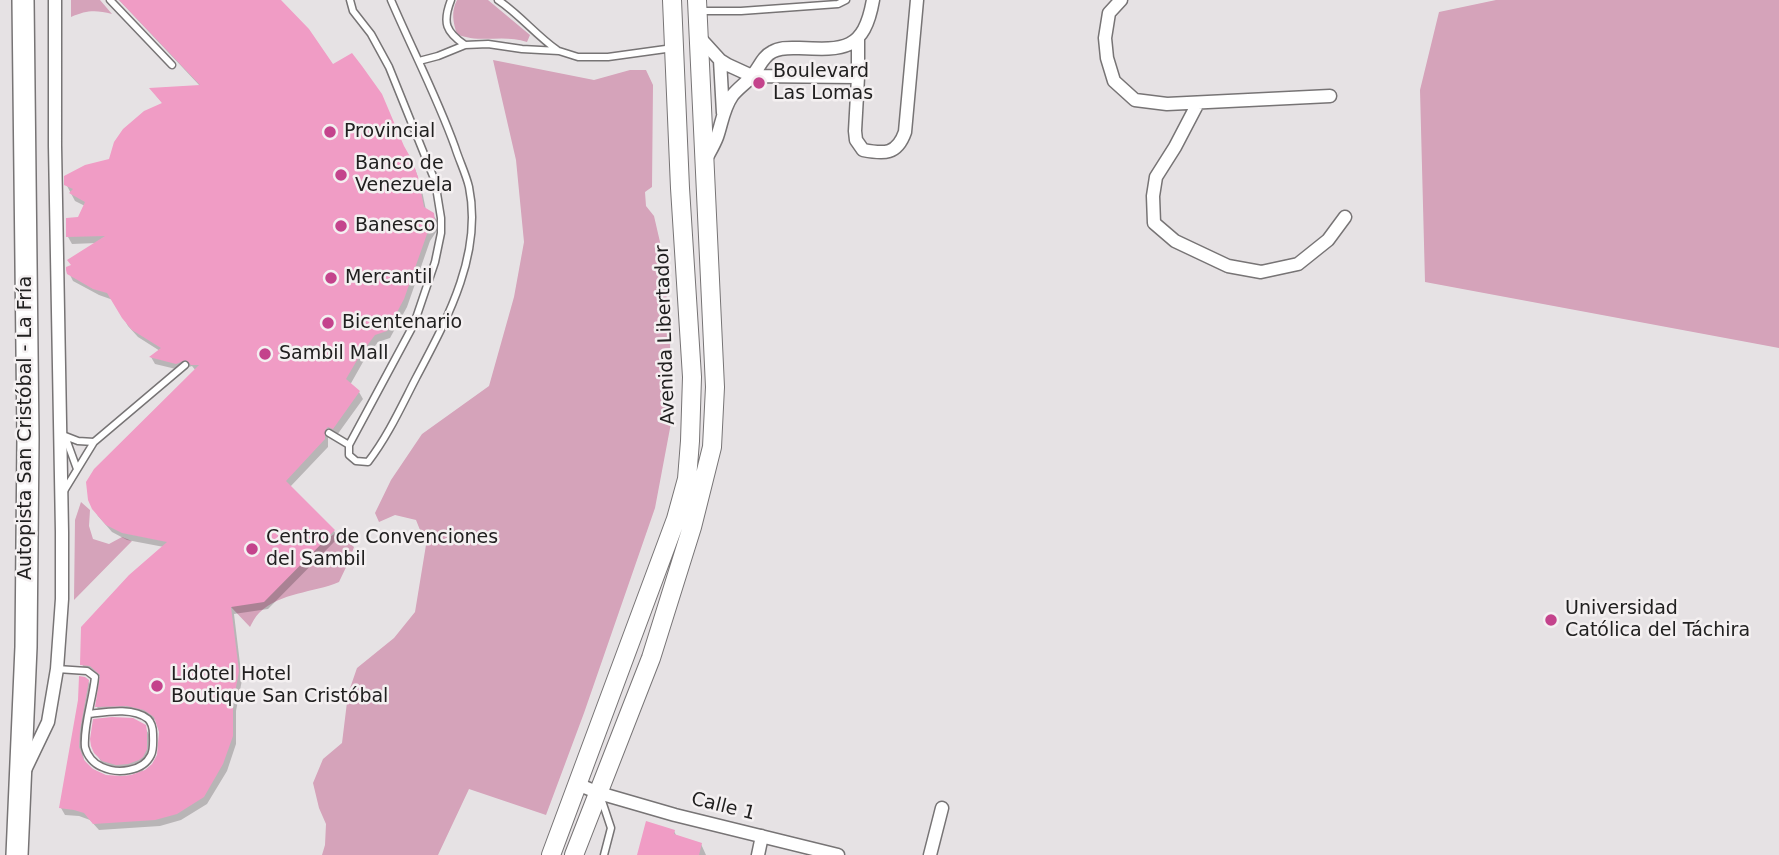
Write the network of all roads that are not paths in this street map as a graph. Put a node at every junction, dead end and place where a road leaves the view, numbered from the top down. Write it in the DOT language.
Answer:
graph roads {
  1 [pos="23,0"];
  2 [pos="55,0"];
  3 [pos="110,0"];
  4 [pos="350,0"];
  5 [pos="391,0"];
  6 [pos="451,0"];
  7 [pos="498,0"];
  8 [pos="672,0"];
  9 [pos="846,0"];
  10 [pos="873,0"];
  11 [pos="917,0"];
  12 [pos="1121,0"];
  13 [pos="698,6"];
  14 [pos="700,38"];
  15 [pos="858,38"];
  16 [pos="465,45"];
  17 [pos="675,48"];
  18 [pos="559,51"];
  19 [pos="720,60"];
  20 [pos="419,61"];
  21 [pos="172,65"];
  22 [pos="752,76"];
  23 [pos="858,78"];
  24 [pos="1330,96"];
  25 [pos="1198,103"];
  26 [pos="723,113"];
  27 [pos="705,162"];
  28 [pos="1345,217"];
  29 [pos="185,365"];
  30 [pos="330,433"];
  31 [pos="62,435"];
  32 [pos="94,442"];
  33 [pos="349,445"];
  34 [pos="77,469"];
  35 [pos="62,495"];
  36 [pos="57,669"];
  37 [pos="89,714"];
  38 [pos="21,780"];
  39 [pos="577,785"];
  40 [pos="599,793"];
  41 [pos="942,808"];
  42 [pos="762,836"];
  43 [pos="17,855"];
  44 [pos="551,855"];
  45 [pos="574,855"];
  46 [pos="604,855"];
  47 [pos="758,855"];
  48 [pos="838,855"];
  49 [pos="930,855"];
  1 -- 38 [label="highway, Autopista San Cristóbal - La Fría"];
  2 -- 31 [label="street"];
  3 -- 21 [label="lane"];
  4 -- 33 [label="lane"];
  5 -- 20 [label="lane"];
  6 -- 16 [label="lane"];
  7 -- 18 [label="lane"];
  8 -- 17 [label="main road, Avenida Libertador"];
  9 -- 13 [label="lane"];
  10 -- 15 [label="street"];
  11 -- 23 [label="street"];
  12 -- 25 [label="street"];
  13 -- 14 [label="main road"];
  14 -- 19 [label="street"];
  14 -- 27 [label="main road"];
  15 -- 22 [label="street"];
  15 -- 23 [label="street"];
  16 -- 18 [label="lane"];
  16 -- 20 [label="lane"];
  17 -- 18 [label="lane"];
  17 -- 39 [label="main road, Avenida Libertador"];
  19 -- 22 [label="street"];
  19 -- 26 [label="street"];
  20 -- 33 [label="lane"];
  22 -- 23 [label="street"];
  22 -- 26 [label="street"];
  24 -- 25 [label="street"];
  25 -- 28 [label="street"];
  26 -- 27 [label="street"];
  27 -- 40 [label="main road"];
  29 -- 32 [label="lane"];
  30 -- 33 [label="lane"];
  31 -- 32 [label="lane"];
  31 -- 34 [label="lane"];
  31 -- 35 [label="street"];
  32 -- 34 [label="lane"];
  34 -- 35 [label="lane"];
  35 -- 36 [label="street"];
  36 -- 37 [label="lane"];
  36 -- 38 [label="street"];
  37 -- 37 [label="lane"];
  38 -- 43 [label="highway, Autopista San Cristóbal - La Fría"];
  39 -- 40 [label="street, Calle 1"];
  39 -- 44 [label="main road, Avenida Libertador"];
  40 -- 42 [label="street, Calle 1"];
  40 -- 45 [label="main road"];
  40 -- 46 [label="lane"];
  41 -- 49 [label="street"];
  42 -- 47 [label="street"];
  42 -- 48 [label="street, Calle 1"];
}
